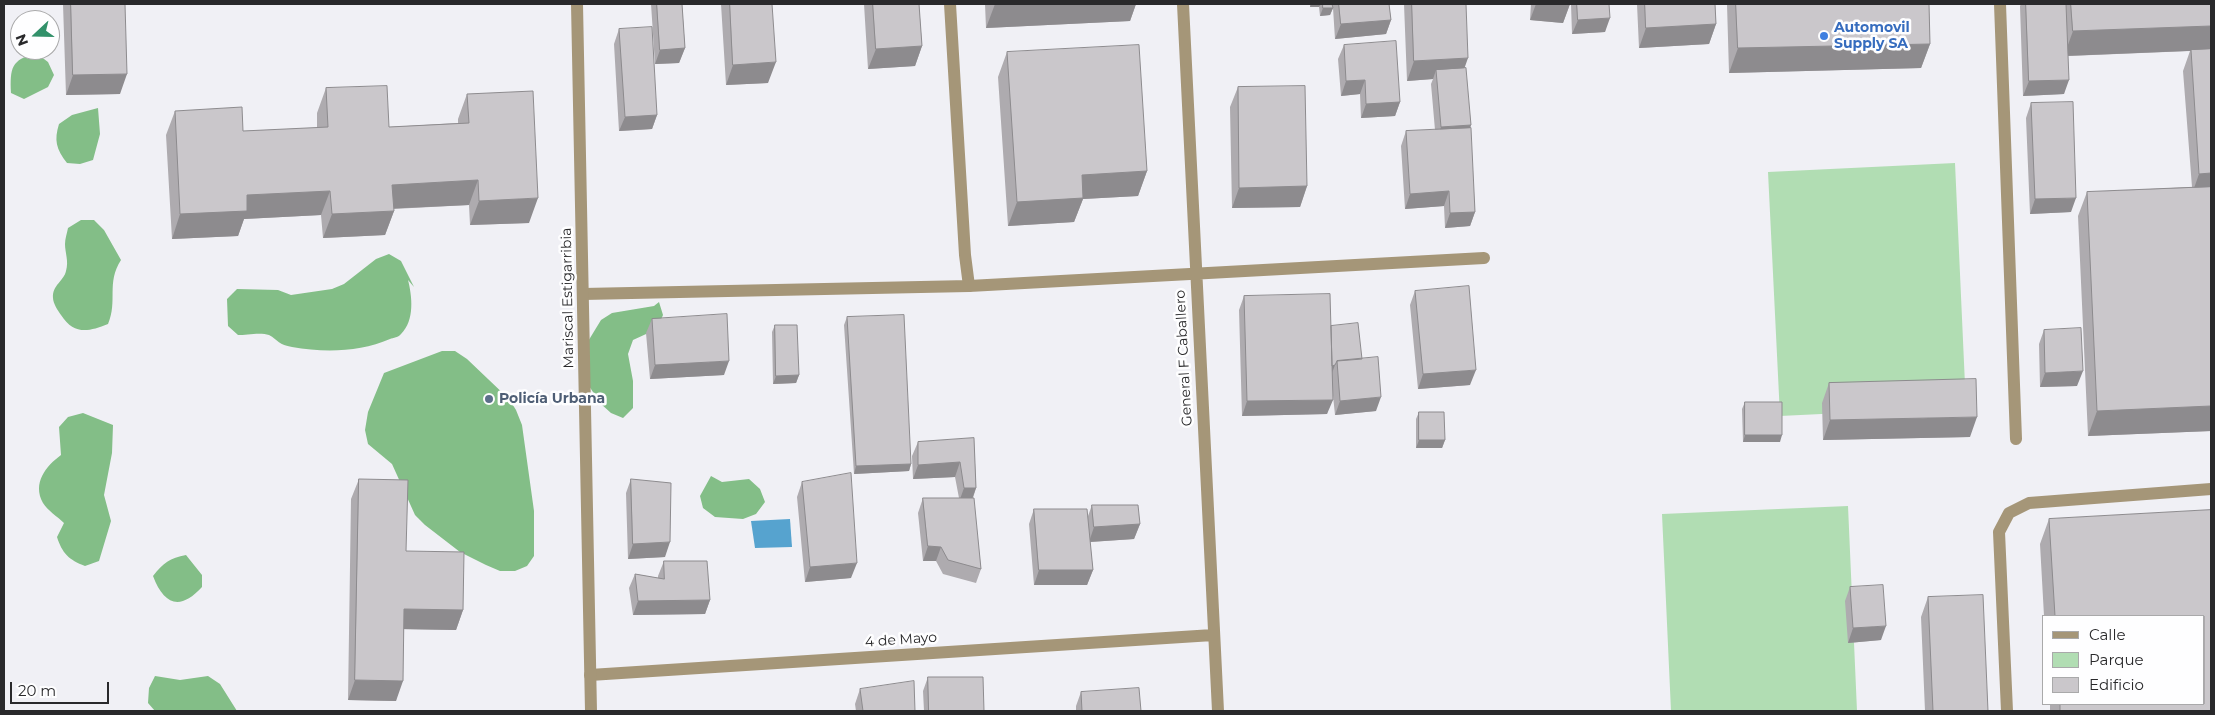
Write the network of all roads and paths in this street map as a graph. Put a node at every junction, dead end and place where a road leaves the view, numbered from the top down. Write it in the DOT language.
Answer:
graph roads {
  1 [pos="577,4"];
  2 [pos="950,4"];
  3 [pos="1183,4"];
  4 [pos="2000,4"];
  5 [pos="1484,258"];
  6 [pos="1195,274"];
  7 [pos="969,286"];
  8 [pos="583,294"];
  9 [pos="2016,439"];
  10 [pos="2211,489"];
  11 [pos="1214,635"];
  12 [pos="590,675"];
  13 [pos="591,711"];
  14 [pos="1218,711"];
  15 [pos="2007,711"];
  1 -- 8 [label="street, Mariscal Estigarribia"];
  2 -- 7 [label="street"];
  3 -- 6 [label="street, General F Caballero"];
  4 -- 9 [label="street"];
  5 -- 6 [label="street"];
  6 -- 7 [label="street"];
  6 -- 11 [label="street, General F Caballero"];
  7 -- 8 [label="street"];
  8 -- 12 [label="street, Mariscal Estigarribia"];
  10 -- 15 [label="street"];
  11 -- 12 [label="street, 4 de Mayo"];
  11 -- 14 [label="street, General F Caballero"];
  12 -- 13 [label="street, Mariscal Estigarribia"];
}
